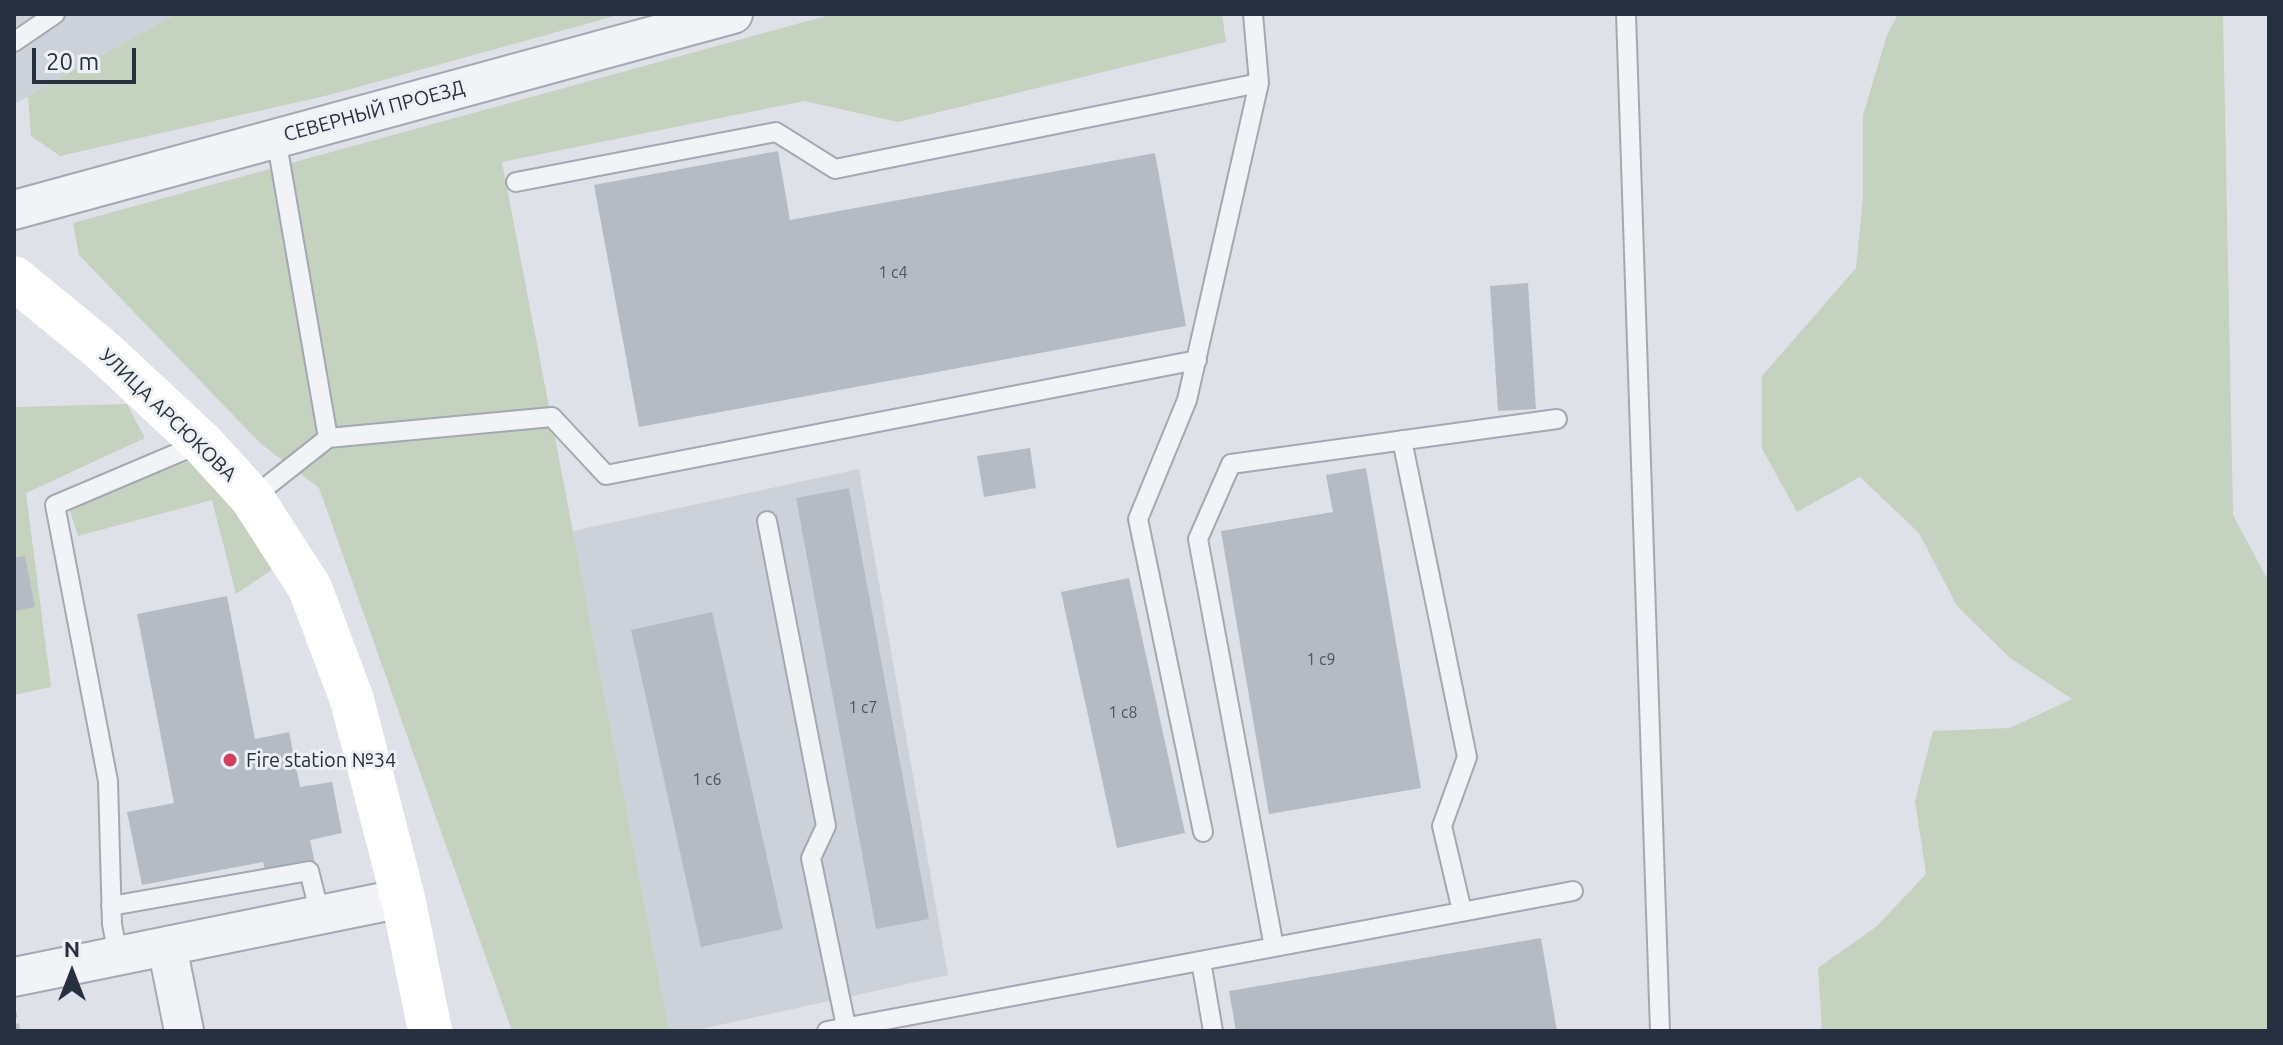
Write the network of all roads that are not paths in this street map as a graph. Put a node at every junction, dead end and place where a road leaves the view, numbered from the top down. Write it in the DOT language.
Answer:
graph roads {
  1 [pos="55,14"];
  2 [pos="733,14"];
  3 [pos="1253,14"];
  4 [pos="1626,14"];
  5 [pos="14,42"];
  6 [pos="1259,83"];
  7 [pos="276,138"];
  8 [pos="516,182"];
  9 [pos="14,210"];
  10 [pos="14,278"];
  11 [pos="1197,360"];
  12 [pos="1557,419"];
  13 [pos="328,438"];
  14 [pos="1402,440"];
  15 [pos="202,443"];
  16 [pos="252,498"];
  17 [pos="767,521"];
  18 [pos="1203,832"];
  19 [pos="1573,891"];
  20 [pos="403,898"];
  21 [pos="111,906"];
  22 [pos="1462,911"];
  23 [pos="320,914"];
  24 [pos="167,946"];
  25 [pos="1274,947"];
  26 [pos="118,956"];
  27 [pos="1201,961"];
  28 [pos="14,977"];
  29 [pos="847,1029"];
  30 [pos="184,1031"];
  31 [pos="430,1031"];
  32 [pos="827,1031"];
  33 [pos="1213,1031"];
  34 [pos="1660,1031"];
  1 -- 5 [label="lane"];
  2 -- 7 [label="street, СЕВЕРНЫЙ ПРОЕЗД"];
  3 -- 6 [label="lane"];
  4 -- 34 [label="lane"];
  6 -- 8 [label="lane"];
  6 -- 11 [label="lane"];
  7 -- 9 [label="street, СЕВЕРНЫЙ ПРОЕЗД"];
  7 -- 13 [label="lane"];
  10 -- 15 [label="street, УЛИЦА АРСЮКОВА"];
  11 -- 13 [label="lane"];
  11 -- 18 [label="lane"];
  12 -- 14 [label="lane"];
  13 -- 16 [label="lane"];
  14 -- 22 [label="lane"];
  14 -- 25 [label="lane"];
  15 -- 16 [label="street, УЛИЦА АРСЮКОВА"];
  15 -- 21 [label="lane"];
  16 -- 20 [label="street, УЛИЦА АРСЮКОВА"];
  17 -- 29 [label="lane"];
  19 -- 22 [label="lane"];
  20 -- 23 [label="street"];
  20 -- 31 [label="street, УЛИЦА АРСЮКОВА"];
  21 -- 23 [label="lane"];
  21 -- 26 [label="lane"];
  22 -- 25 [label="lane"];
  23 -- 24 [label="street"];
  24 -- 26 [label="street"];
  24 -- 30 [label="street"];
  25 -- 27 [label="lane"];
  26 -- 28 [label="street"];
  27 -- 29 [label="lane"];
  27 -- 33 [label="lane"];
  29 -- 32 [label="lane"];
}
